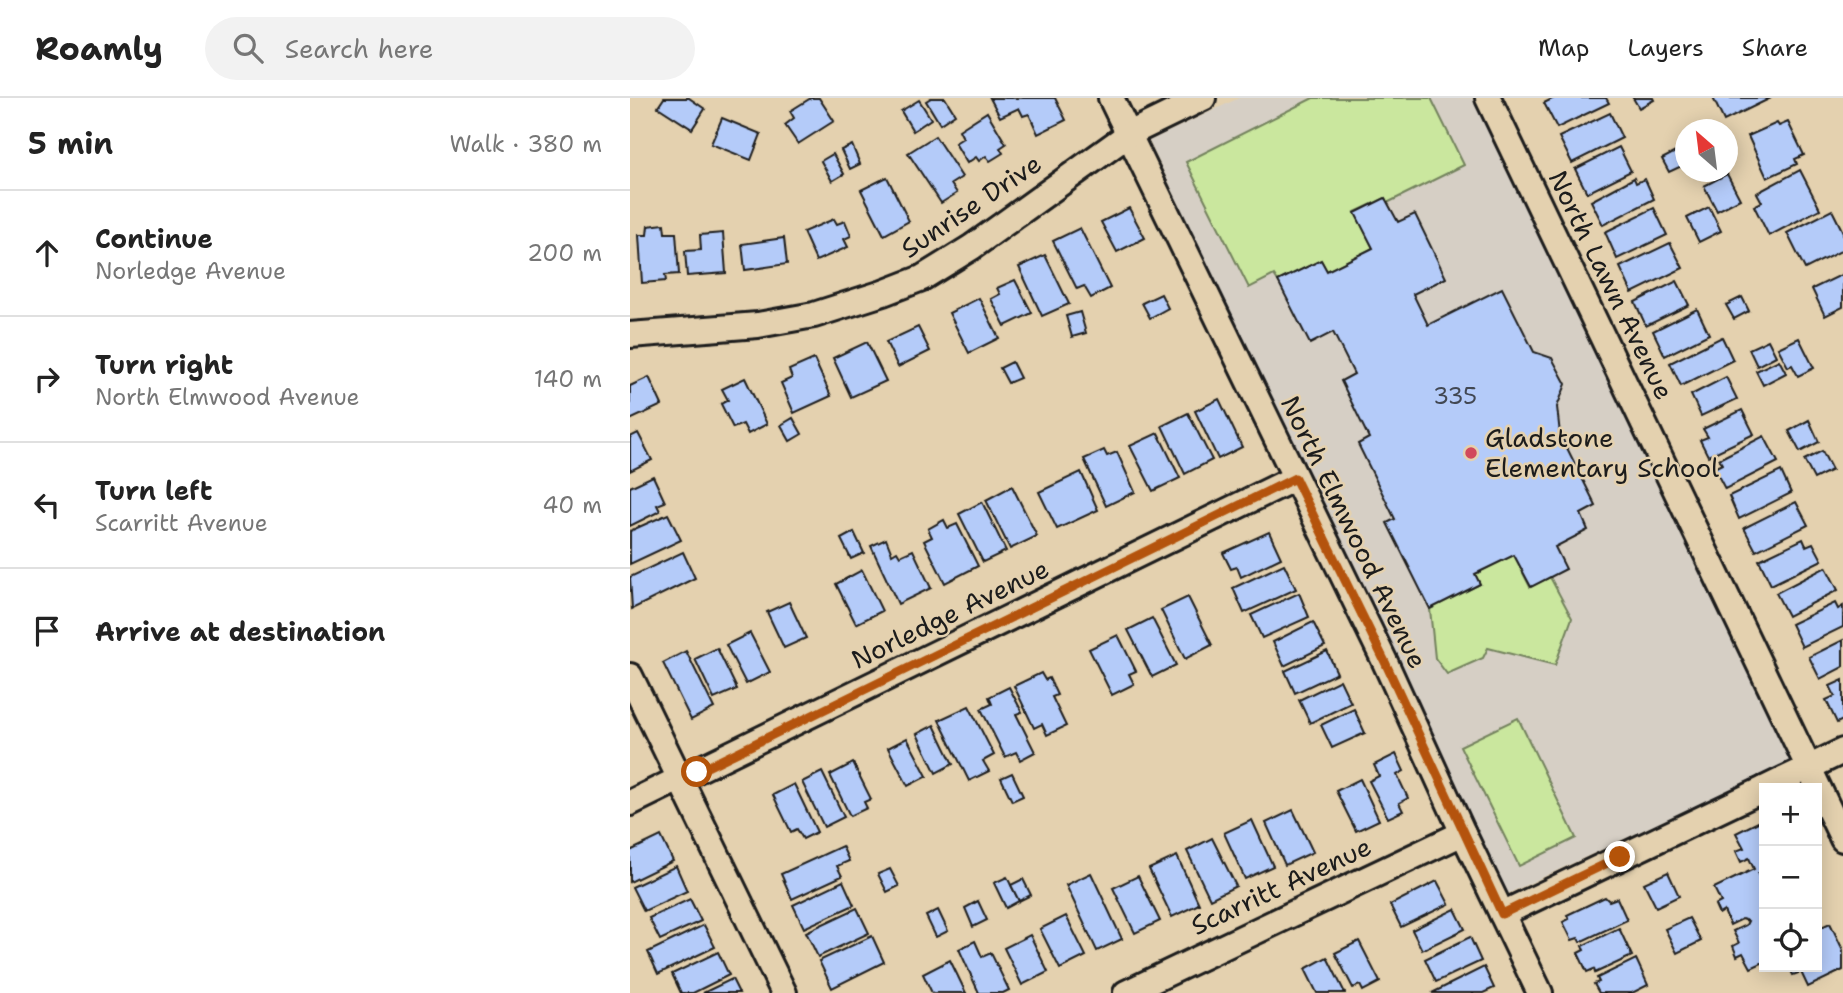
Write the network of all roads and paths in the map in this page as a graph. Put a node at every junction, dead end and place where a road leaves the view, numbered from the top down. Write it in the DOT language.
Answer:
graph roads {
  1 [pos="1111,98"];
  2 [pos="1203,98"];
  3 [pos="1488,98"];
  4 [pos="1129,134"];
  5 [pos="630,335"];
  6 [pos="1295,478"];
  7 [pos="630,676"];
  8 [pos="1843,751"];
  9 [pos="1809,768"];
  10 [pos="680,780"];
  11 [pos="1778,783"];
  12 [pos="1759,792"];
  13 [pos="630,803"];
  14 [pos="1463,833"];
  15 [pos="1843,839"];
  16 [pos="1502,914"];
  17 [pos="784,993"];
  18 [pos="1126,993"];
  19 [pos="1541,993"];
  1 -- 4 [label="street, North Elmwood Avenue"];
  2 -- 4 [label="street, Sunrise Drive"];
  3 -- 9 [label="street, North Lawn Avenue"];
  4 -- 5 [label="street, Sunrise Drive"];
  4 -- 6 [label="street, North Elmwood Avenue"];
  6 -- 10 [label="street, Norledge Avenue"];
  6 -- 14 [label="street, North Elmwood Avenue"];
  7 -- 10 [label="street"];
  8 -- 9 [label="street"];
  9 -- 11 [label="street"];
  9 -- 15 [label="street, North Lawn Avenue"];
  10 -- 13 [label="street, Norledge Avenue"];
  10 -- 17 [label="street"];
  12 -- 16 [label="street"];
  14 -- 16 [label="street, North Elmwood Avenue"];
  14 -- 18 [label="street, Scarritt Avenue"];
  16 -- 19 [label="street, North Elmwood Avenue"];
}
